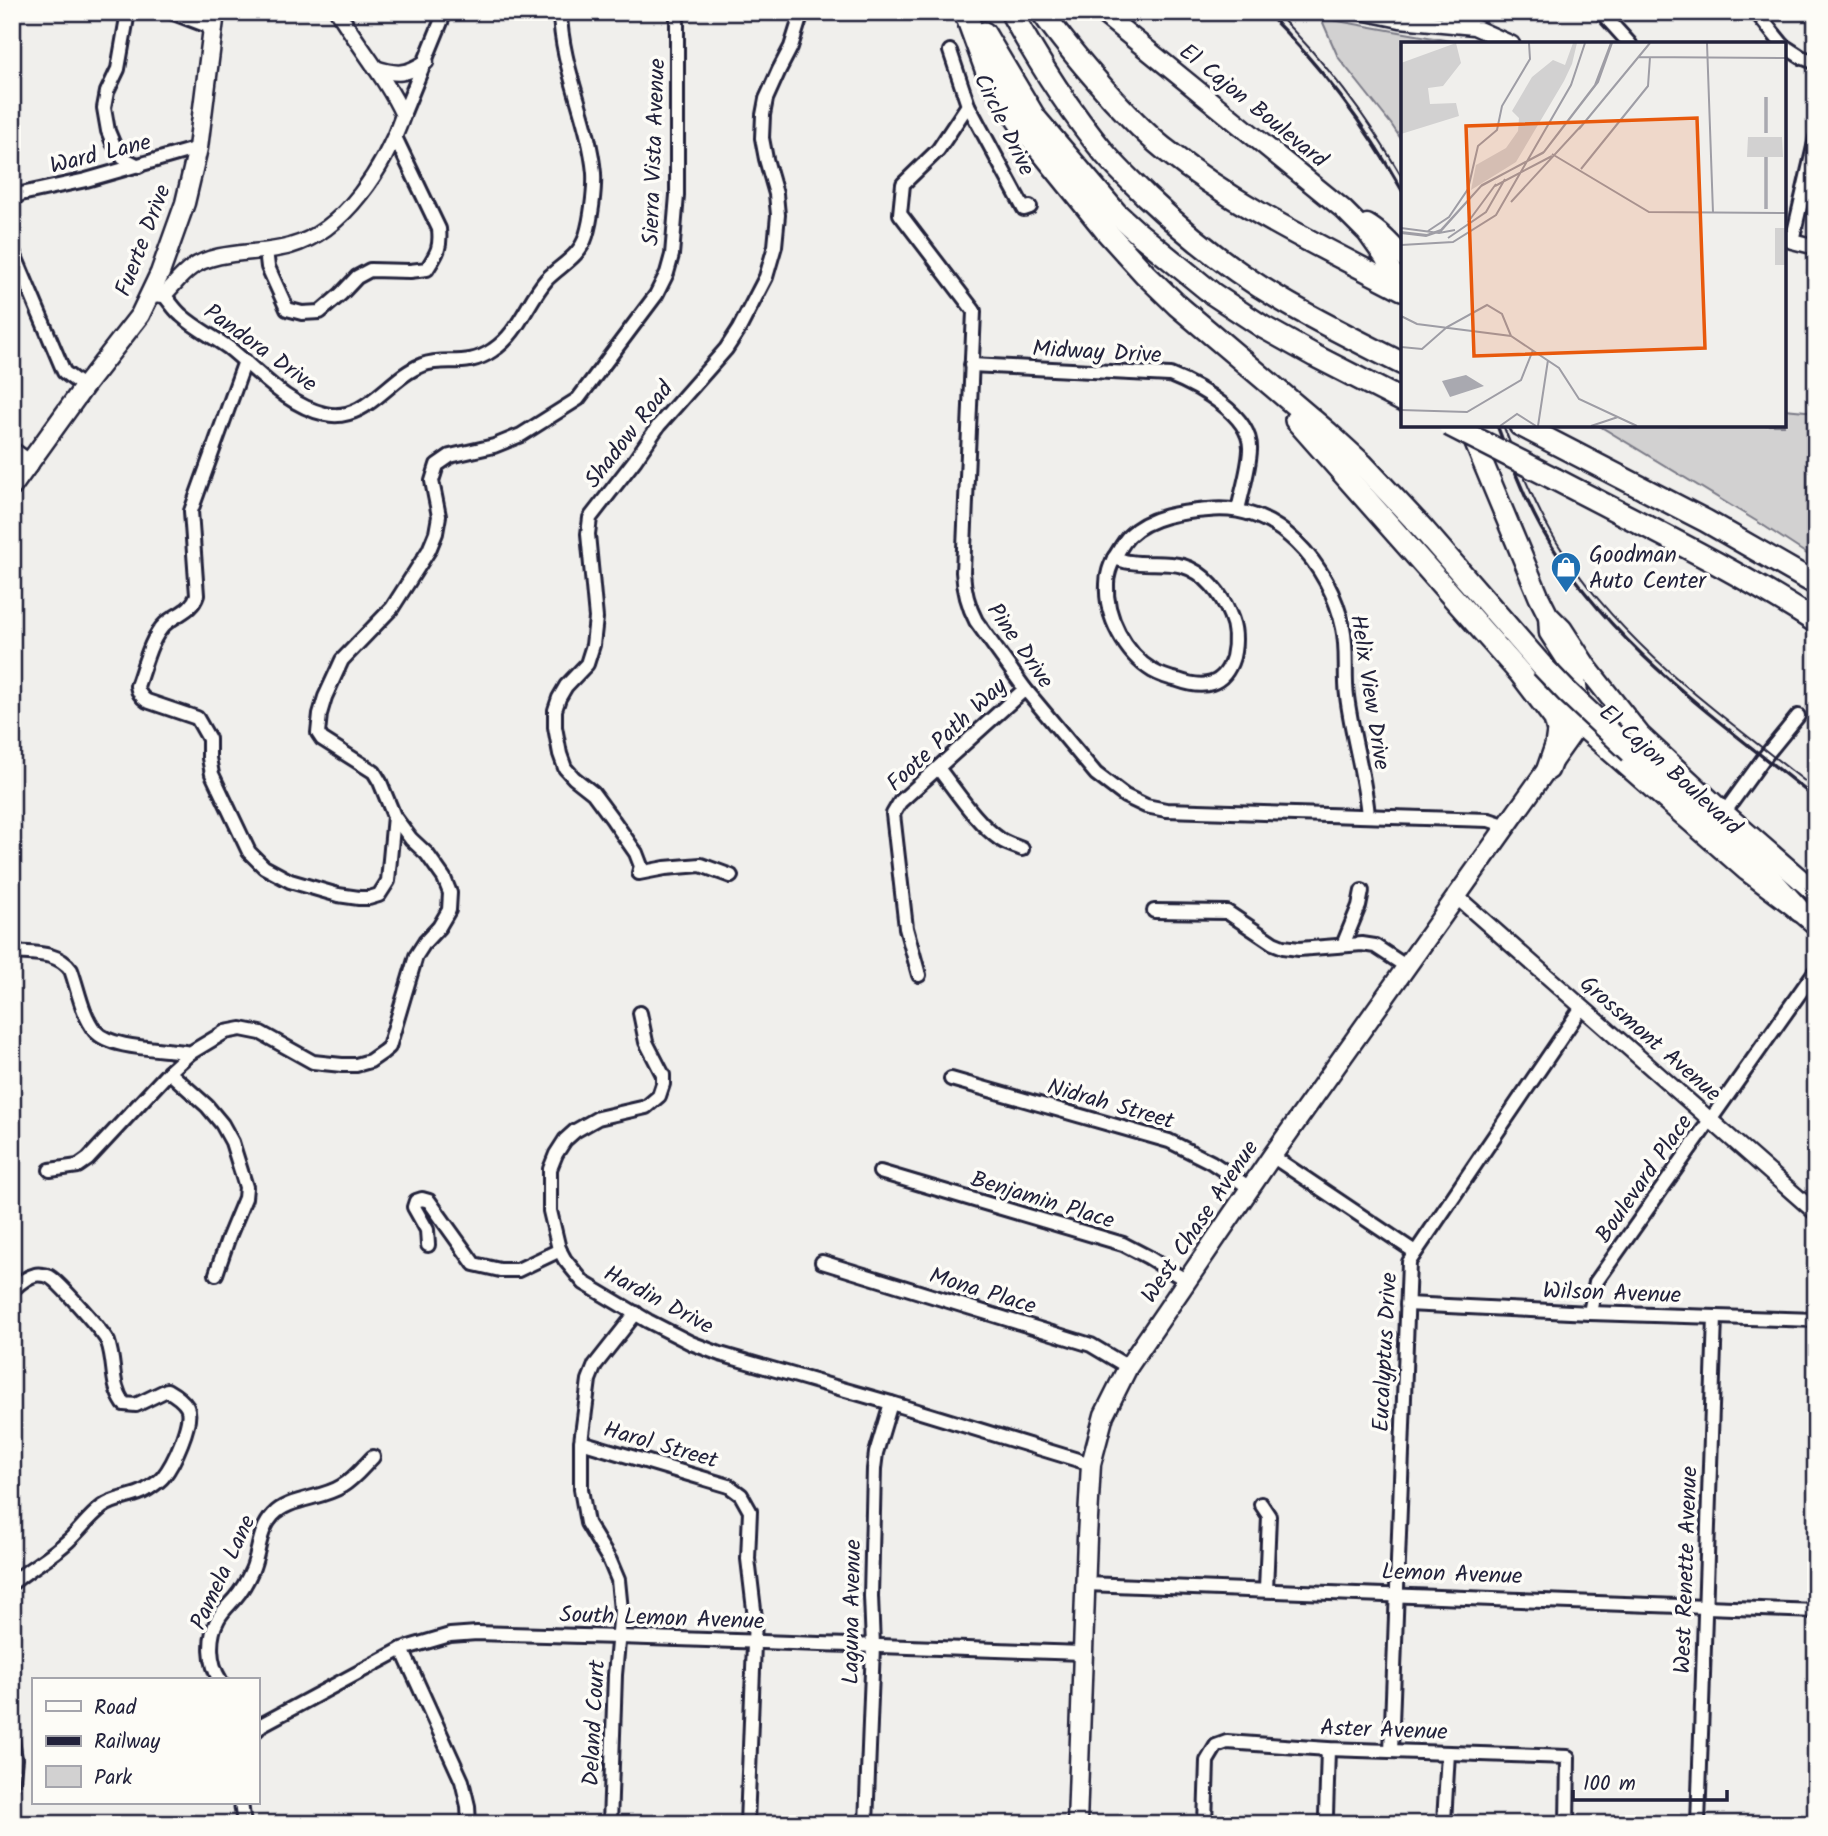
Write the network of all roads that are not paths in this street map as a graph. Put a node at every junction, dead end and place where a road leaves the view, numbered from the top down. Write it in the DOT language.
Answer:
graph roads {
  1 [pos="128,12"];
  2 [pos="171,12"];
  3 [pos="338,12"];
  4 [pos="445,12"];
  5 [pos="559,12"];
  6 [pos="677,12"];
  7 [pos="803,12"];
  8 [pos="965,12"];
  9 [pos="974,12"];
  10 [pos="1011,12"];
  11 [pos="1042,12"];
  12 [pos="1101,12"];
  13 [pos="1361,12"];
  14 [pos="1601,12"];
  15 [pos="1756,12"];
  16 [pos="214,20"];
  17 [pos="1508,42"];
  18 [pos="1628,42"];
  19 [pos="1781,42"];
  20 [pos="1786,47"];
  21 [pos="950,51"];
  22 [pos="426,62"];
  23 [pos="1816,63"];
  24 [pos="375,68"];
  25 [pos="968,105"];
  26 [pos="403,115"];
  27 [pos="395,137"];
  28 [pos="1816,138"];
  29 [pos="198,148"];
  30 [pos="139,166"];
  31 [pos="12,199"];
  32 [pos="1030,207"];
  33 [pos="1343,209"];
  34 [pos="1788,239"];
  35 [pos="1816,247"];
  36 [pos="12,249"];
  37 [pos="266,250"];
  38 [pos="1401,254"];
  39 [pos="1401,287"];
  40 [pos="1401,288"];
  41 [pos="157,295"];
  42 [pos="245,361"];
  43 [pos="1401,363"];
  44 [pos="971,365"];
  45 [pos="1259,375"];
  46 [pos="84,387"];
  47 [pos="1401,400"];
  48 [pos="1453,427"];
  49 [pos="1468,427"];
  50 [pos="1527,429"];
  51 [pos="12,452"];
  52 [pos="29,464"];
  53 [pos="12,486"];
  54 [pos="1238,510"];
  55 [pos="1114,558"];
  56 [pos="1816,584"];
  57 [pos="1548,615"];
  58 [pos="1816,622"];
  59 [pos="1588,669"];
  60 [pos="1520,673"];
  61 [pos="1025,689"];
  62 [pos="1797,716"];
  63 [pos="1579,724"];
  64 [pos="1636,743"];
  65 [pos="938,768"];
  66 [pos="1548,769"];
  67 [pos="1724,813"];
  68 [pos="394,816"];
  69 [pos="1368,816"];
  70 [pos="1507,826"];
  71 [pos="1022,849"];
  72 [pos="731,876"];
  73 [pos="1362,891"];
  74 [pos="1816,893"];
  75 [pos="1457,897"];
  76 [pos="1154,911"];
  77 [pos="1808,918"];
  78 [pos="1343,945"];
  79 [pos="12,952"];
  80 [pos="1407,967"];
  81 [pos="1816,970"];
  82 [pos="919,975"];
  83 [pos="1582,1007"];
  84 [pos="640,1013"];
  85 [pos="190,1053"];
  86 [pos="169,1072"];
  87 [pos="951,1079"];
  88 [pos="1709,1120"];
  89 [pos="1272,1156"];
  90 [pos="50,1170"];
  91 [pos="880,1172"];
  92 [pos="1250,1188"];
  93 [pos="1816,1213"];
  94 [pos="428,1245"];
  95 [pos="560,1250"];
  96 [pos="1415,1252"];
  97 [pos="822,1262"];
  98 [pos="216,1274"];
  99 [pos="1187,1281"];
  100 [pos="12,1290"];
  101 [pos="1407,1304"];
  102 [pos="636,1312"];
  103 [pos="1590,1312"];
  104 [pos="1715,1317"];
  105 [pos="1816,1320"];
  106 [pos="1128,1367"];
  107 [pos="891,1403"];
  108 [pos="581,1442"];
  109 [pos="373,1457"];
  110 [pos="1091,1464"];
  111 [pos="1261,1504"];
  112 [pos="12,1584"];
  113 [pos="1086,1584"];
  114 [pos="1266,1590"];
  115 [pos="1396,1595"];
  116 [pos="1705,1607"];
  117 [pos="1816,1611"];
  118 [pos="619,1637"];
  119 [pos="754,1641"];
  120 [pos="873,1646"];
  121 [pos="402,1649"];
  122 [pos="1083,1653"];
  123 [pos="219,1678"];
  124 [pos="259,1725"];
  125 [pos="12,1740"];
  126 [pos="1328,1749"];
  127 [pos="1391,1751"];
  128 [pos="1448,1753"];
  129 [pos="12,1786"];
  130 [pos="240,1804"];
  131 [pos="1326,1815"];
  132 [pos="1444,1822"];
  133 [pos="244,1824"];
  134 [pos="469,1824"];
  135 [pos="610,1824"];
  136 [pos="747,1824"];
  137 [pos="866,1824"];
  138 [pos="1077,1824"];
  139 [pos="1205,1824"];
  140 [pos="1566,1824"];
  141 [pos="1698,1824"];
  1 -- 30 [label="street"];
  2 -- 16 [label="street"];
  3 -- 24 [label="street"];
  4 -- 22 [label="street"];
  5 -- 42 [label="street, Pandora Drive"];
  6 -- 68 [label="street, Sierra Vista Avenue"];
  7 -- 72 [label="street, Shadow Road"];
  8 -- 45 [label="highway"];
  9 -- 47 [label="highway"];
  10 -- 43 [label="highway"];
  11 -- 40 [label="highway"];
  12 -- 33 [label="main road, El Cajon Boulevard"];
  13 -- 17 [label="street"];
  14 -- 18 [label="street"];
  15 -- 19 [label="street"];
  16 -- 29 [label="main road, Fuerte Drive"];
  20 -- 23 [label="street"];
  21 -- 25 [label="street, Circle Drive"];
  22 -- 24 [label="street"];
  22 -- 26 [label="street"];
  24 -- 26 [label="street"];
  25 -- 32 [label="street, Circle Drive"];
  25 -- 44 [label="street, Pine Drive"];
  26 -- 27 [label="street"];
  27 -- 37 [label="street"];
  27 -- 37 [label="street"];
  28 -- 34 [label="street"];
  29 -- 30 [label="street, Ward Lane"];
  29 -- 41 [label="main road, Fuerte Drive"];
  30 -- 31 [label="street, Ward Lane"];
  33 -- 38 [label="main road, El Cajon Boulevard"];
  33 -- 39 [label="main road, El Cajon Boulevard"];
  34 -- 35 [label="street"];
  36 -- 46 [label="street"];
  37 -- 41 [label="street"];
  41 -- 42 [label="street, Pandora Drive"];
  41 -- 46 [label="main road, Fuerte Drive"];
  42 -- 68 [label="street"];
  44 -- 54 [label="street, Midway Drive"];
  44 -- 61 [label="street, Pine Drive"];
  45 -- 60 [label="highway"];
  45 -- 64 [label="highway, bridge"];
  46 -- 52 [label="main road, Fuerte Drive"];
  48 -- 58 [label="highway, bridge"];
  49 -- 57 [label="main road, El Cajon Boulevard"];
  50 -- 56 [label="highway"];
  51 -- 52 [label="main road"];
  52 -- 53 [label="main road, Fuerte Drive"];
  54 -- 55 [label="street, Helix View Drive"];
  54 -- 69 [label="street, Helix View Drive"];
  55 -- 55 [label="street"];
  57 -- 59 [label="main road, El Cajon Boulevard"];
  57 -- 63 [label="main road, El Cajon Boulevard"];
  59 -- 63 [label="main road"];
  59 -- 64 [label="main road, El Cajon Boulevard"];
  60 -- 63 [label="highway"];
  60 -- 66 [label="highway"];
  61 -- 65 [label="street, Foote Path Way"];
  61 -- 69 [label="street, Pine Drive"];
  62 -- 67 [label="street"];
  63 -- 64 [label="main road"];
  63 -- 66 [label="main road, West Chase Avenue"];
  63 -- 77 [label="main road, El Cajon Boulevard"];
  64 -- 67 [label="main road, El Cajon Boulevard"];
  64 -- 77 [label="highway"];
  65 -- 71 [label="street"];
  65 -- 82 [label="street, Foote Path Way"];
  66 -- 70 [label="main road, West Chase Avenue"];
  67 -- 74 [label="main road, El Cajon Boulevard"];
  68 -- 85 [label="street, Sierra Vista Avenue"];
  69 -- 70 [label="street, Pine Drive"];
  70 -- 75 [label="main road, West Chase Avenue"];
  73 -- 78 [label="street"];
  75 -- 80 [label="main road, West Chase Avenue"];
  75 -- 83 [label="street, Grossmont Avenue"];
  76 -- 78 [label="street"];
  78 -- 80 [label="street"];
  79 -- 85 [label="street"];
  80 -- 89 [label="main road, West Chase Avenue"];
  81 -- 88 [label="street, Boulevard Place"];
  83 -- 88 [label="street, Grossmont Avenue"];
  83 -- 96 [label="street, Eucalyptus Drive"];
  84 -- 95 [label="street, Hardin Drive"];
  85 -- 86 [label="street, Sierra Vista Avenue"];
  86 -- 90 [label="street, Sierra Vista Avenue"];
  86 -- 98 [label="street"];
  87 -- 92 [label="street, Nidrah Street"];
  88 -- 93 [label="street, Grossmont Avenue"];
  88 -- 103 [label="street, Boulevard Place"];
  89 -- 92 [label="main road, West Chase Avenue"];
  89 -- 96 [label="street"];
  91 -- 99 [label="street, Benjamin Place"];
  92 -- 99 [label="main road, West Chase Avenue"];
  94 -- 95 [label="street"];
  95 -- 102 [label="street, Hardin Drive"];
  96 -- 101 [label="street, Eucalyptus Drive"];
  97 -- 106 [label="street, Mona Place"];
  99 -- 106 [label="main road, West Chase Avenue"];
  100 -- 112 [label="street"];
  101 -- 103 [label="street, Wilson Avenue"];
  101 -- 115 [label="street, Eucalyptus Drive"];
  102 -- 107 [label="street, Hardin Drive"];
  102 -- 108 [label="street, Deland Court"];
  103 -- 104 [label="street, Wilson Avenue"];
  104 -- 105 [label="street, Wilson Avenue"];
  104 -- 116 [label="street, West Renette Avenue"];
  106 -- 110 [label="main road, West Chase Avenue"];
  107 -- 110 [label="street, Hardin Drive"];
  107 -- 120 [label="street, Laguna Avenue"];
  108 -- 118 [label="street, Deland Court"];
  108 -- 119 [label="street, Harol Street"];
  109 -- 123 [label="street, Pamela Lane"];
  110 -- 113 [label="main road, West Chase Avenue"];
  111 -- 114 [label="street"];
  113 -- 114 [label="street, Lemon Avenue"];
  113 -- 122 [label="main road, West Chase Avenue"];
  114 -- 115 [label="street, Lemon Avenue"];
  115 -- 116 [label="street, Lemon Avenue"];
  115 -- 127 [label="street, Eucalyptus Drive"];
  116 -- 117 [label="street, Lemon Avenue"];
  116 -- 141 [label="street, West Renette Avenue"];
  118 -- 119 [label="street, South Lemon Avenue"];
  118 -- 121 [label="street, South Lemon Avenue"];
  118 -- 135 [label="street, Deland Court"];
  119 -- 120 [label="street, South Lemon Avenue"];
  119 -- 136 [label="street"];
  120 -- 122 [label="street, South Lemon Avenue"];
  120 -- 137 [label="street, Laguna Avenue"];
  121 -- 124 [label="street, South Lemon Avenue"];
  121 -- 134 [label="street"];
  122 -- 138 [label="main road, West Chase Avenue"];
  125 -- 129 [label="street"];
  126 -- 127 [label="street, Aster Avenue"];
  126 -- 131 [label="street"];
  126 -- 139 [label="street, Aster Avenue"];
  127 -- 128 [label="street, Aster Avenue"];
  128 -- 132 [label="street"];
  128 -- 140 [label="street, Aster Avenue"];
  130 -- 133 [label="street"];
}
